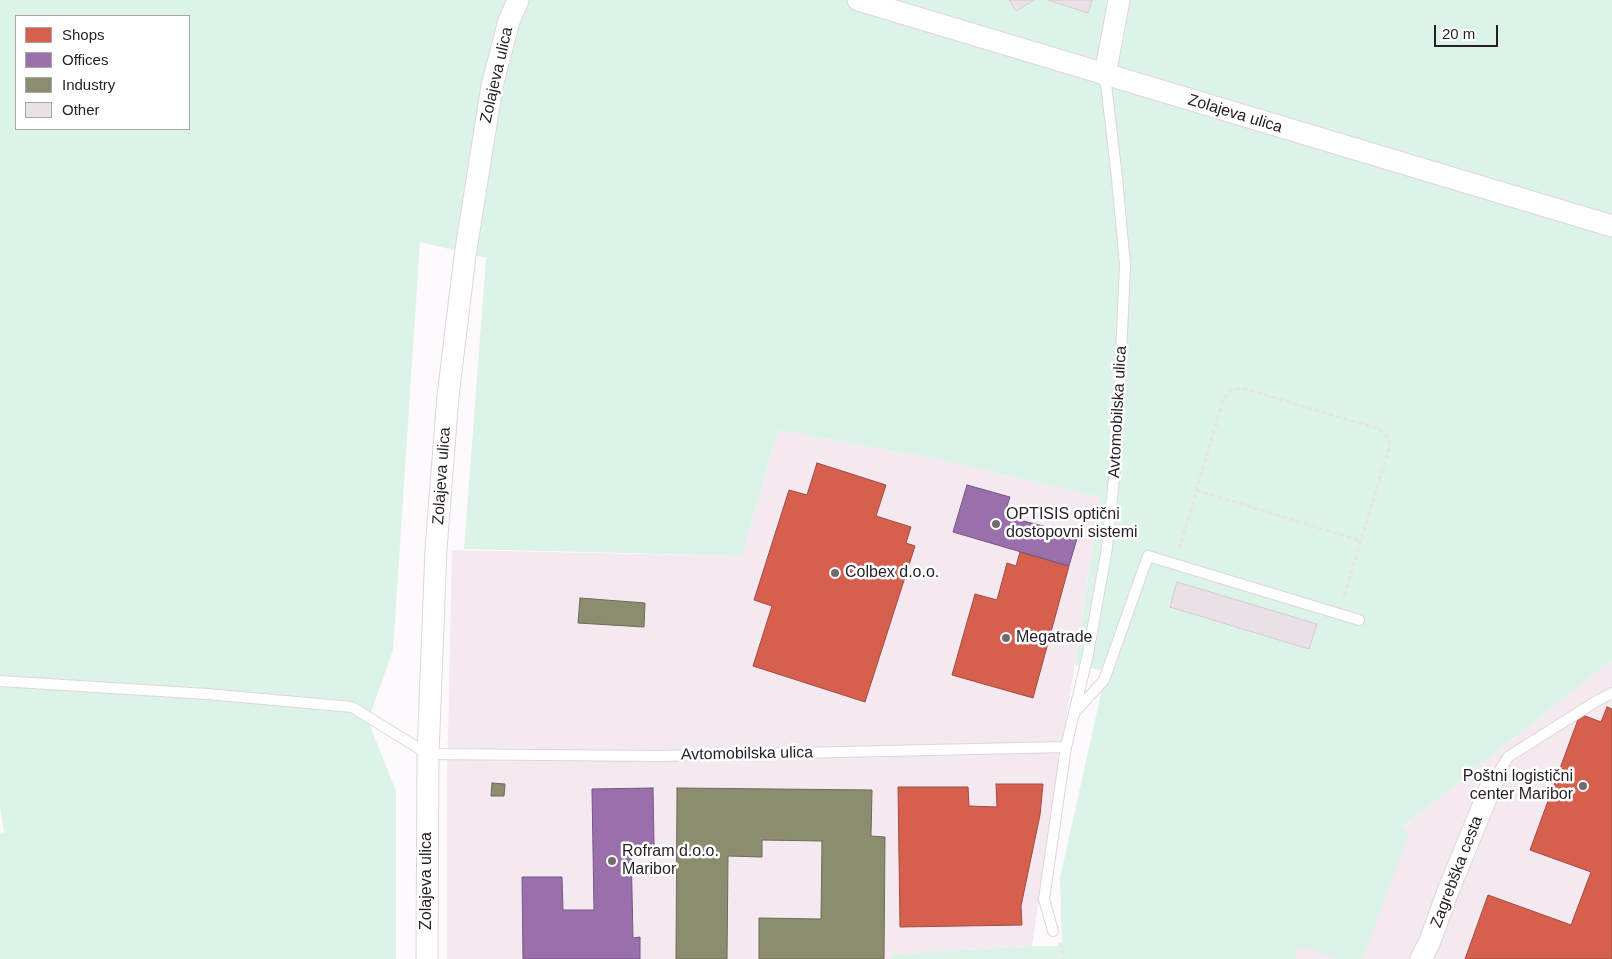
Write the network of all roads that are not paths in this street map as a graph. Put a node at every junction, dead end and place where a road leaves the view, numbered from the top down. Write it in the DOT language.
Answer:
graph roads {
  1 [pos="518,0"];
  2 [pos="858,0"];
  3 [pos="1119,0"];
  4 [pos="1105,74"];
  5 [pos="1612,226"];
  6 [pos="1359,620"];
  7 [pos="0,681"];
  8 [pos="1612,693"];
  9 [pos="1074,713"];
  10 [pos="1066,747"];
  11 [pos="428,754"];
  12 [pos="1492,784"];
  13 [pos="1053,931"];
  14 [pos="427,959"];
  15 [pos="1421,959"];
  1 -- 11 [label="street, Zolajeva ulica"];
  2 -- 4 [label="street, Zolajeva ulica"];
  3 -- 4 [label="street"];
  4 -- 5 [label="street, Zolajeva ulica"];
  4 -- 9 [label="lane, Avtomobilska ulica"];
  6 -- 9 [label="lane"];
  7 -- 11 [label="lane"];
  8 -- 12 [label="lane"];
  9 -- 10 [label="lane, Avtomobilska ulica"];
  10 -- 11 [label="lane, Avtomobilska ulica"];
  10 -- 13 [label="lane, Avtomobilska ulica"];
  11 -- 14 [label="street, Zolajeva ulica"];
  12 -- 15 [label="street, Zagrebška cesta"];
}
